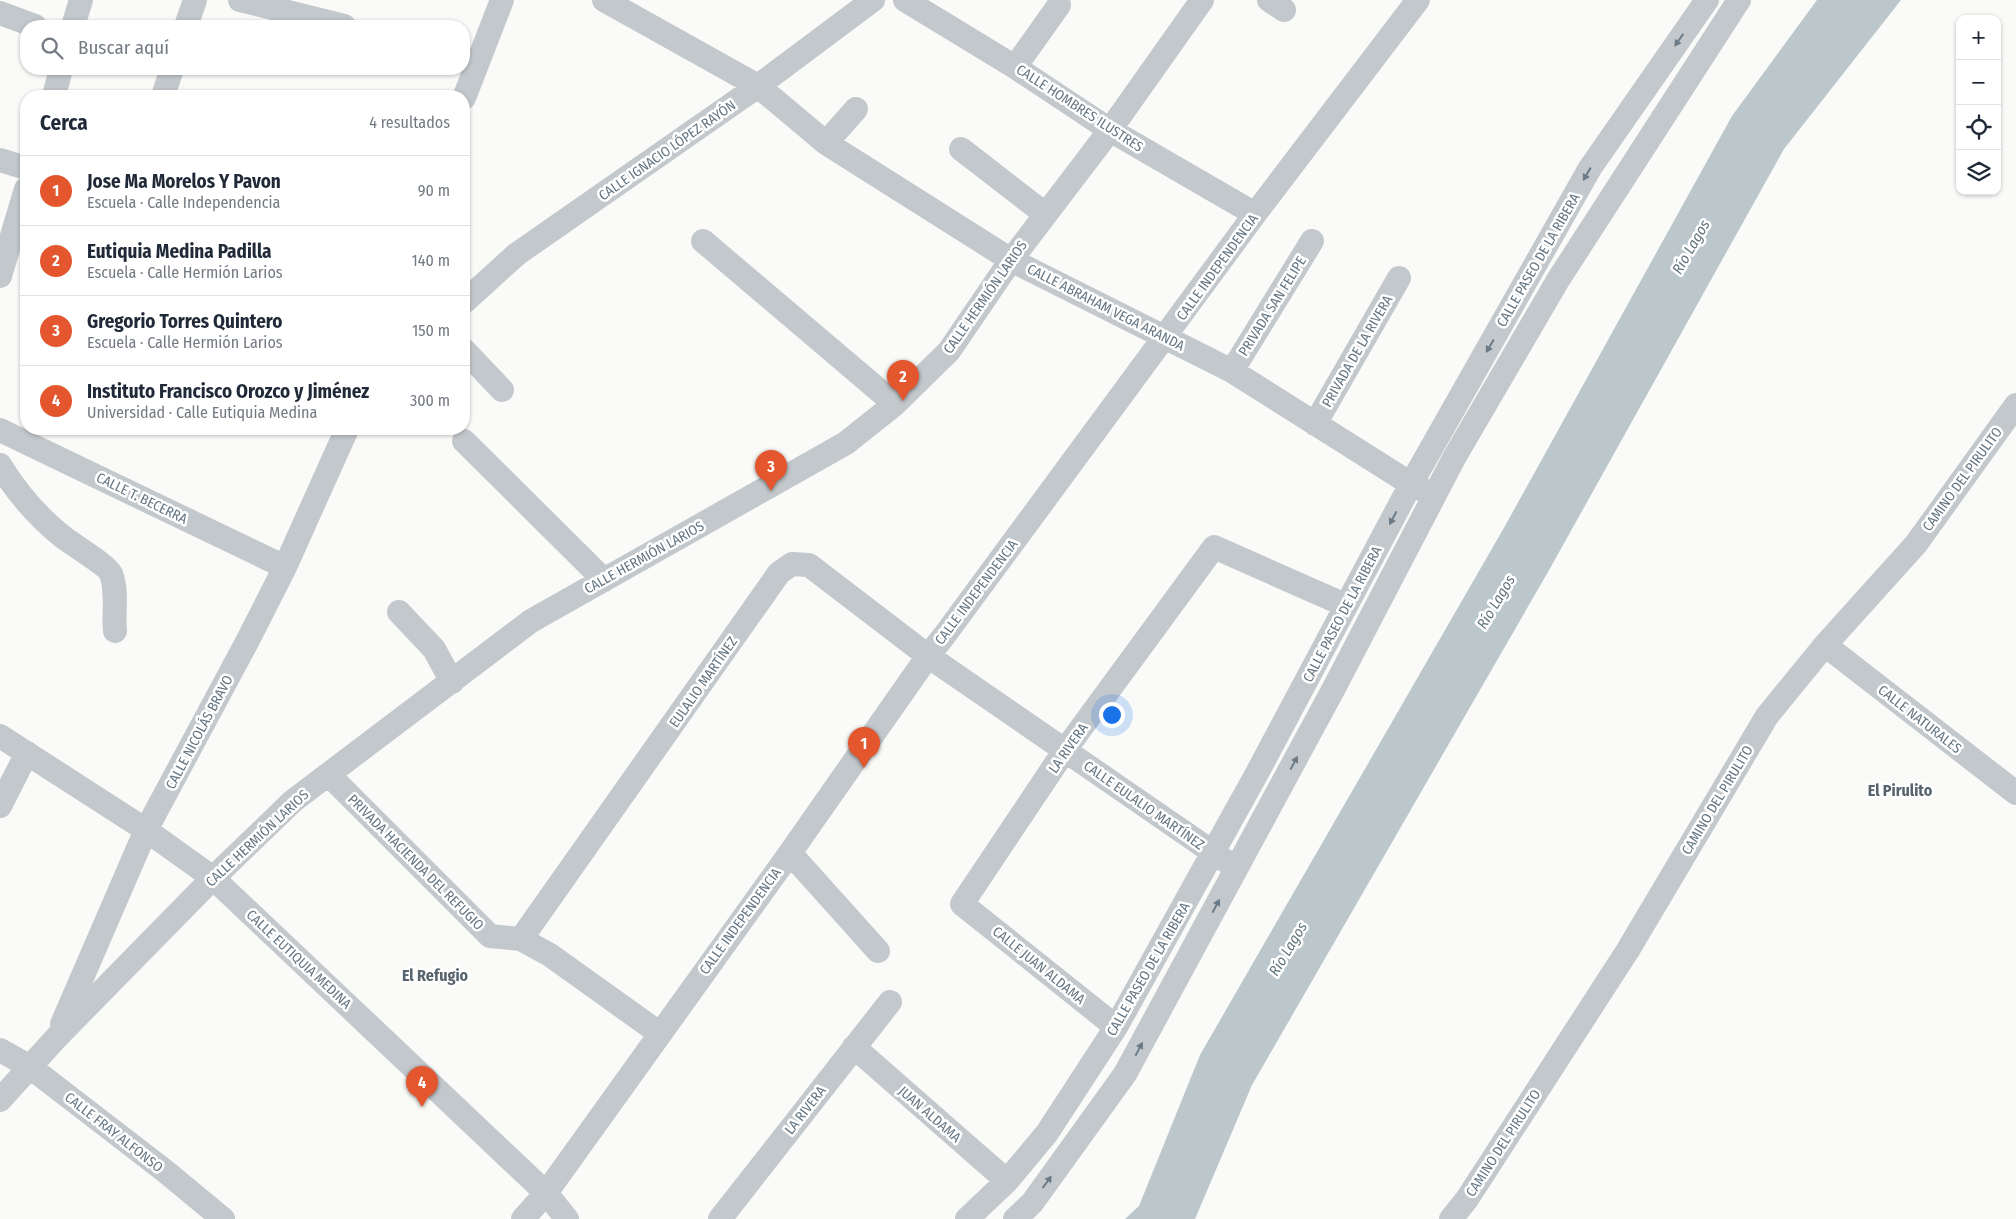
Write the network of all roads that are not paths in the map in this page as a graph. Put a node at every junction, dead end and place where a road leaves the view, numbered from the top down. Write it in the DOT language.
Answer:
graph roads {
  1 [pos="81,0"];
  2 [pos="195,0"];
  3 [pos="240,0"];
  4 [pos="502,0"];
  5 [pos="604,0"];
  6 [pos="873,0"];
  7 [pos="905,0"];
  8 [pos="1202,0"];
  9 [pos="1418,0"];
  10 [pos="1707,0"];
  11 [pos="1740,0"];
  12 [pos="1059,5"];
  13 [pos="0,13"];
  14 [pos="20,20"];
  15 [pos="75,20"];
  16 [pos="188,20"];
  17 [pos="320,20"];
  18 [pos="471,58"];
  19 [pos="1015,67"];
  20 [pos="59,75"];
  21 [pos="170,75"];
  22 [pos="468,75"];
  23 [pos="758,86"];
  24 [pos="56,90"];
  25 [pos="165,90"];
  26 [pos="465,90"];
  27 [pos="856,109"];
  28 [pos="1110,130"];
  29 [pos="826,143"];
  30 [pos="961,149"];
  31 [pos="0,160"];
  32 [pos="20,166"];
  33 [pos="20,202"];
  34 [pos="1045,214"];
  35 [pos="1255,214"];
  36 [pos="6,233"];
  37 [pos="703,241"];
  38 [pos="1312,241"];
  39 [pos="1012,260"];
  40 [pos="0,276"];
  41 [pos="1399,278"];
  42 [pos="470,297"];
  43 [pos="1166,336"];
  44 [pos="470,356"];
  45 [pos="1232,371"];
  46 [pos="502,390"];
  47 [pos="895,404"];
  48 [pos="2016,405"];
  49 [pos="1315,424"];
  50 [pos="0,430"];
  51 [pos="346,435"];
  52 [pos="464,441"];
  53 [pos="0,465"];
  54 [pos="1411,484"];
  55 [pos="1434,496"];
  56 [pos="285,567"];
  57 [pos="604,580"];
  58 [pos="1345,605"];
  59 [pos="399,612"];
  60 [pos="115,631"];
  61 [pos="1825,645"];
  62 [pos="928,656"];
  63 [pos="452,682"];
  64 [pos="0,736"];
  65 [pos="1065,750"];
  66 [pos="27,753"];
  67 [pos="330,774"];
  68 [pos="2016,794"];
  69 [pos="0,806"];
  70 [pos="146,830"];
  71 [pos="790,853"];
  72 [pos="1212,853"];
  73 [pos="1237,868"];
  74 [pos="213,878"];
  75 [pos="962,904"];
  76 [pos="521,940"];
  77 [pos="878,951"];
  78 [pos="890,1002"];
  79 [pos="1116,1027"];
  80 [pos="659,1032"];
  81 [pos="56,1037"];
  82 [pos="854,1047"];
  83 [pos="0,1050"];
  84 [pos="11,1084"];
  85 [pos="1007,1181"];
  86 [pos="546,1193"];
  87 [pos="223,1219"];
  88 [pos="523,1219"];
  89 [pos="567,1219"];
  90 [pos="720,1219"];
  91 [pos="967,1219"];
  92 [pos="1015,1219"];
  93 [pos="1451,1219"];
  1 -- 15 [label="street"];
  2 -- 16 [label="street"];
  3 -- 17 [label="street"];
  4 -- 18 [label="street"];
  5 -- 23 [label="street, CALLE ABRAHAM VEGA ARANDA"];
  6 -- 23 [label="street, CALLE IGNACIO LÓPEZ RAYÓN"];
  7 -- 19 [label="street, CALLE HOMBRES ILUSTRES"];
  8 -- 28 [label="street, CALLE HERMIÓN LARIOS"];
  9 -- 35 [label="street, CALLE INDEPENDENCIA"];
  10 -- 54 [label="street, CALLE PASEO DE LA RIBERA, one-way"];
  11 -- 55 [label="street, CALLE PASEO DE LA RIBERA"];
  12 -- 19 [label="street"];
  13 -- 14 [label="street"];
  19 -- 28 [label="street, CALLE HOMBRES ILUSTRES"];
  20 -- 24 [label="street"];
  21 -- 25 [label="street"];
  22 -- 26 [label="street"];
  23 -- 29 [label="street, CALLE ABRAHAM VEGA ARANDA"];
  23 -- 42 [label="street, CALLE IGNACIO LÓPEZ RAYÓN"];
  27 -- 29 [label="street"];
  28 -- 34 [label="street, CALLE HERMIÓN LARIOS"];
  28 -- 35 [label="street, CALLE HOMBRES ILUSTRES"];
  29 -- 39 [label="street, CALLE ABRAHAM VEGA ARANDA"];
  30 -- 34 [label="street"];
  31 -- 32 [label="street"];
  33 -- 36 [label="street"];
  34 -- 39 [label="street, CALLE HERMIÓN LARIOS"];
  35 -- 43 [label="street, CALLE INDEPENDENCIA"];
  36 -- 40 [label="street"];
  37 -- 47 [label="street"];
  38 -- 45 [label="street, PRIVADA SAN FELIPE"];
  39 -- 43 [label="street, CALLE ABRAHAM VEGA ARANDA"];
  39 -- 47 [label="street, CALLE HERMIÓN LARIOS"];
  41 -- 49 [label="street, PRIVADA DE LA RIVERA"];
  43 -- 45 [label="street, CALLE ABRAHAM VEGA ARANDA"];
  43 -- 62 [label="street, CALLE INDEPENDENCIA"];
  44 -- 46 [label="street"];
  45 -- 49 [label="street, CALLE ABRAHAM VEGA ARANDA"];
  47 -- 57 [label="street, CALLE HERMIÓN LARIOS"];
  48 -- 61 [label="street, CAMINO DEL PIRULITO"];
  49 -- 54 [label="street, CALLE ABRAHAM VEGA ARANDA"];
  50 -- 56 [label="street, CALLE T. BECERRA"];
  51 -- 56 [label="street, CALLE NICOLÁS BRAVO"];
  52 -- 57 [label="street"];
  53 -- 60 [label="street"];
  54 -- 55 [label="street, CALLE ABRAHAM VEGA ARANDA"];
  54 -- 58 [label="street, CALLE PASEO DE LA RIBERA, one-way"];
  73 -- 55 [label="street, CALLE PASEO DE LA RIBERA, one-way"];
  56 -- 70 [label="street, CALLE NICOLÁS BRAVO"];
  57 -- 63 [label="street, CALLE HERMIÓN LARIOS"];
  58 -- 65 [label="street, LA RIVERA"];
  58 -- 72 [label="street, CALLE PASEO DE LA RIBERA"];
  59 -- 63 [label="street"];
  61 -- 68 [label="street, CALLE NATURALES"];
  61 -- 93 [label="street, CAMINO DEL PIRULITO"];
  62 -- 65 [label="street, CALLE EULALIO MARTÍNEZ"];
  62 -- 71 [label="street, CALLE INDEPENDENCIA"];
  62 -- 76 [label="street, EULALIO MARTÍNEZ"];
  63 -- 67 [label="street, CALLE HERMIÓN LARIOS"];
  64 -- 66 [label="street, CALLE EUTIQUIA MEDINA"];
  65 -- 72 [label="street, CALLE EULALIO MARTÍNEZ"];
  65 -- 75 [label="street, LA RIVERA"];
  66 -- 69 [label="street"];
  66 -- 70 [label="street, CALLE EUTIQUIA MEDINA"];
  67 -- 74 [label="street, CALLE HERMIÓN LARIOS"];
  67 -- 76 [label="street, PRIVADA HACIENDA DEL REFUGIO"];
  70 -- 74 [label="street, CALLE EUTIQUIA MEDINA"];
  70 -- 81 [label="street, CALLE NICOLÁS BRAVO"];
  71 -- 77 [label="street"];
  71 -- 80 [label="street, CALLE INDEPENDENCIA"];
  72 -- 73 [label="street, CALLE EULALIO MARTÍNEZ"];
  72 -- 79 [label="street, CALLE PASEO DE LA RIBERA"];
  92 -- 73 [label="street, CALLE PASEO DE LA RIBERA, one-way"];
  74 -- 81 [label="street, CALLE HERMIÓN LARIOS"];
  74 -- 86 [label="street, CALLE EUTIQUIA MEDINA"];
  75 -- 79 [label="street, CALLE JUAN ALDAMA"];
  76 -- 80 [label="street, PRIVADA HACIENDA DEL REFUGIO"];
  78 -- 82 [label="street, LA RIVERA"];
  79 -- 85 [label="street, CALLE PASEO DE LA RIBERA"];
  80 -- 86 [label="street, CALLE INDEPENDENCIA"];
  81 -- 84 [label="street, CALLE HERMIÓN LARIOS"];
  82 -- 85 [label="street, JUAN ALDAMA"];
  82 -- 90 [label="street, LA RIVERA"];
  83 -- 84 [label="street, CALLE FRAY ALFONSO"];
  84 -- 87 [label="street, CALLE FRAY ALFONSO"];
  85 -- 91 [label="street, CALLE PASEO DE LA RIBERA"];
  86 -- 88 [label="street, CALLE INDEPENDENCIA"];
  86 -- 89 [label="street, CALLE EUTIQUIA MEDINA"];
}
